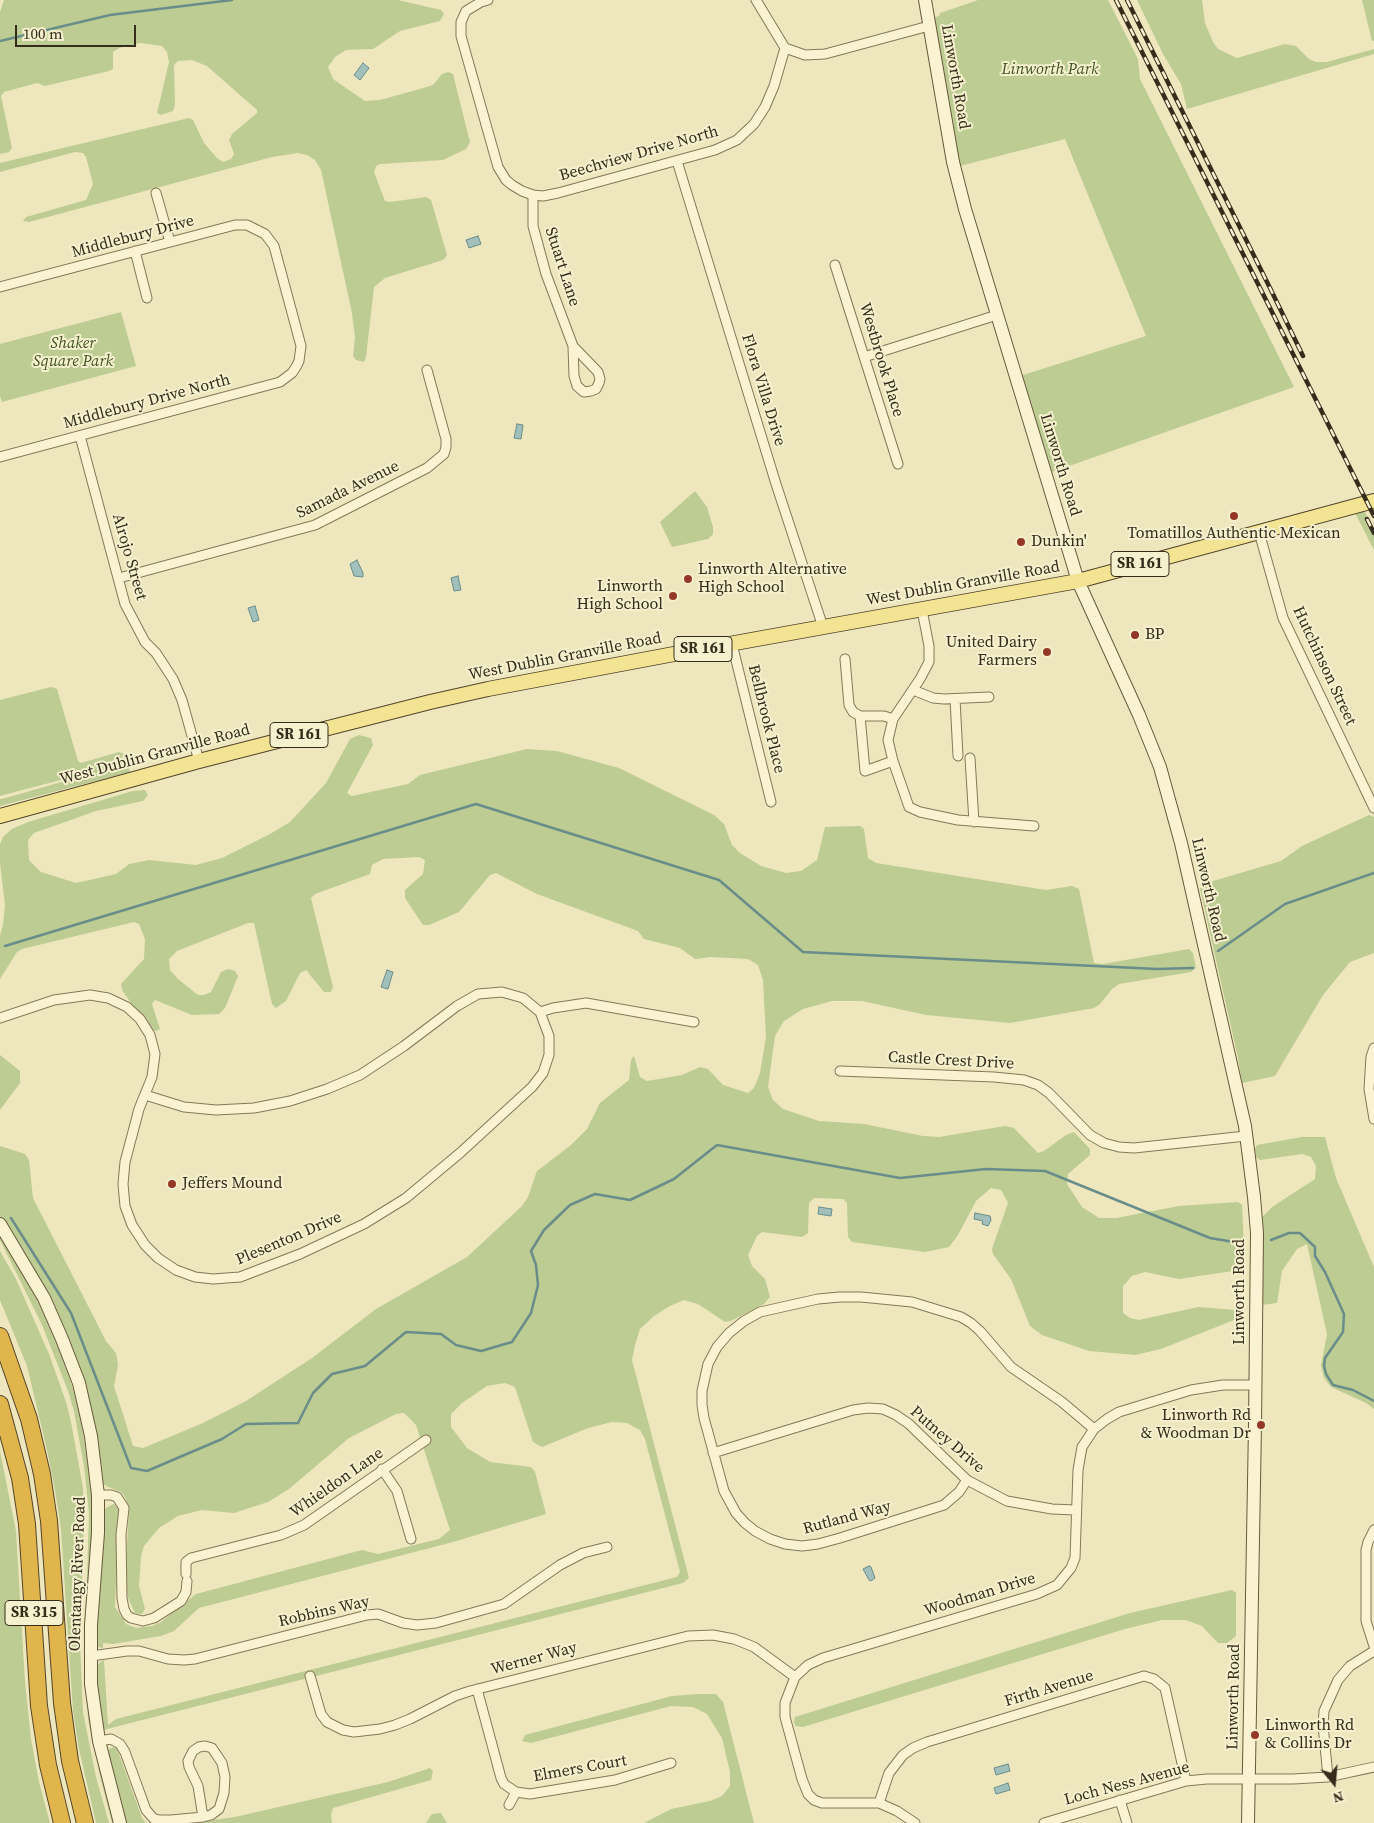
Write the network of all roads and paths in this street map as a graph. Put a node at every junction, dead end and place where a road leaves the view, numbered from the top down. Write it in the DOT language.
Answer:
graph roads {
  1 [pos="488,0"];
  2 [pos="756,0"];
  3 [pos="925,0"];
  4 [pos="929,26"];
  5 [pos="785,48"];
  6 [pos="677,161"];
  7 [pos="156,193"];
  8 [pos="533,195"];
  9 [pos="170,242"];
  10 [pos="135,252"];
  11 [pos="836,266"];
  12 [pos="0,287"];
  13 [pos="147,298"];
  14 [pos="997,315"];
  15 [pos="573,346"];
  16 [pos="864,357"];
  17 [pos="296,367"];
  18 [pos="428,370"];
  19 [pos="80,436"];
  20 [pos="0,457"];
  21 [pos="898,464"];
  22 [pos="1374,501"];
  23 [pos="1259,532"];
  24 [pos="119,578"];
  25 [pos="1078,581"];
  26 [pos="922,610"];
  27 [pos="823,627"];
  28 [pos="732,644"];
  29 [pos="845,659"];
  30 [pos="913,690"];
  31 [pos="989,697"];
  32 [pos="955,699"];
  33 [pos="860,716"];
  34 [pos="893,719"];
  35 [pos="958,756"];
  36 [pos="970,758"];
  37 [pos="199,761"];
  38 [pos="893,761"];
  39 [pos="772,802"];
  40 [pos="1374,808"];
  41 [pos="0,816"];
  42 [pos="974,822"];
  43 [pos="1034,826"];
  44 [pos="540,1012"];
  45 [pos="0,1018"];
  46 [pos="694,1022"];
  47 [pos="1374,1048"];
  48 [pos="840,1071"];
  49 [pos="145,1095"];
  50 [pos="1374,1118"];
  51 [pos="1246,1136"];
  52 [pos="0,1224"];
  53 [pos="0,1336"];
  54 [pos="1256,1385"];
  55 [pos="0,1404"];
  56 [pos="1094,1429"];
  57 [pos="426,1440"];
  58 [pos="713,1453"];
  59 [pos="382,1469"];
  60 [pos="967,1480"];
  61 [pos="98,1495"];
  62 [pos="1076,1510"];
  63 [pos="1374,1530"];
  64 [pos="411,1539"];
  65 [pos="607,1547"];
  66 [pos="1374,1646"];
  67 [pos="1374,1651"];
  68 [pos="90,1656"];
  69 [pos="310,1676"];
  70 [pos="795,1677"];
  71 [pos="478,1689"];
  72 [pos="99,1741"];
  73 [pos="671,1763"];
  74 [pos="1374,1767"];
  75 [pos="1328,1777"];
  76 [pos="1248,1779"];
  77 [pos="1186,1781"];
  78 [pos="516,1792"];
  79 [pos="1120,1800"];
  80 [pos="879,1803"];
  81 [pos="510,1805"];
  82 [pos="203,1817"];
  83 [pos="62,1823"];
  84 [pos="86,1823"];
  85 [pos="120,1823"];
  86 [pos="916,1823"];
  87 [pos="1044,1823"];
  88 [pos="1127,1823"];
  89 [pos="1248,1823"];
  1 -- 8 [label="street"];
  2 -- 5 [label="street"];
  3 -- 4 [label="main road, Linworth Road"];
  4 -- 5 [label="street"];
  4 -- 14 [label="main road, Linworth Road"];
  5 -- 6 [label="street, Beechview Drive North"];
  6 -- 8 [label="street, Beechview Drive North"];
  6 -- 27 [label="street, Flora Villa Drive"];
  7 -- 9 [label="street"];
  8 -- 15 [label="street, Stuart Lane"];
  9 -- 10 [label="street, Middlebury Drive"];
  9 -- 17 [label="street, Middlebury Drive"];
  10 -- 12 [label="street, Middlebury Drive"];
  10 -- 13 [label="street"];
  11 -- 16 [label="street, Westbrook Place"];
  14 -- 16 [label="street"];
  14 -- 25 [label="main road, Linworth Road"];
  15 -- 15 [label="street, Stuart Lane"];
  16 -- 21 [label="street, Westbrook Place"];
  17 -- 19 [label="street, Middlebury Drive North"];
  18 -- 24 [label="street, Samada Avenue"];
  19 -- 20 [label="street, Middlebury Drive North"];
  19 -- 24 [label="street, Alrojo Street"];
  22 -- 23 [label="main road, West Dublin Granville Road / SR 161"];
  23 -- 25 [label="main road, West Dublin Granville Road / SR 161"];
  23 -- 40 [label="street, Hutchinson Street"];
  24 -- 37 [label="street, Alrojo Street"];
  25 -- 26 [label="main road, West Dublin Granville Road / SR 161"];
  25 -- 51 [label="main road, Linworth Road"];
  26 -- 27 [label="main road, West Dublin Granville Road / SR 161"];
  26 -- 30 [label="street"];
  27 -- 28 [label="main road, West Dublin Granville Road / SR 161"];
  28 -- 37 [label="main road, West Dublin Granville Road / SR 161"];
  28 -- 39 [label="street, Bellbrook Place"];
  29 -- 33 [label="street"];
  30 -- 32 [label="street"];
  30 -- 34 [label="street"];
  31 -- 32 [label="street"];
  32 -- 35 [label="street"];
  33 -- 34 [label="street"];
  33 -- 38 [label="street"];
  34 -- 38 [label="street"];
  36 -- 42 [label="street"];
  37 -- 41 [label="main road, West Dublin Granville Road / SR 161"];
  38 -- 42 [label="street"];
  42 -- 43 [label="street"];
  44 -- 46 [label="street"];
  44 -- 49 [label="street"];
  44 -- 49 [label="street, Plesenton Drive"];
  45 -- 49 [label="street, Plesenton Drive"];
  47 -- 50 [label="street"];
  48 -- 51 [label="street, Castle Crest Drive"];
  51 -- 54 [label="main road, Linworth Road"];
  52 -- 61 [label="main road, Olentangy River Road"];
  53 -- 84 [label="highway, SR 315"];
  54 -- 56 [label="street, Woodman Drive"];
  54 -- 76 [label="main road, Linworth Road"];
  55 -- 83 [label="highway, SR 315"];
  56 -- 58 [label="street, Rutland Way"];
  56 -- 62 [label="street, Woodman Drive"];
  57 -- 59 [label="street, Whieldon Lane"];
  58 -- 60 [label="street, Putney Drive"];
  58 -- 60 [label="street, Rutland Way"];
  59 -- 61 [label="street, Whieldon Lane"];
  59 -- 64 [label="street"];
  60 -- 62 [label="street, Putney Drive"];
  61 -- 68 [label="main road, Olentangy River Road"];
  62 -- 70 [label="street, Woodman Drive"];
  63 -- 66 [label="street"];
  65 -- 68 [label="street, Robbins Way"];
  67 -- 75 [label="street"];
  68 -- 72 [label="main road, Olentangy River Road"];
  69 -- 71 [label="street, Werner Way"];
  70 -- 71 [label="street, Werner Way"];
  70 -- 80 [label="street"];
  71 -- 78 [label="street, Elmers Court"];
  72 -- 82 [label="street"];
  72 -- 85 [label="main road, Olentangy River Road"];
  73 -- 78 [label="street, Elmers Court"];
  74 -- 75 [label="street, Loch Ness Avenue"];
  75 -- 76 [label="street, Loch Ness Avenue"];
  76 -- 77 [label="street, Loch Ness Avenue"];
  76 -- 89 [label="main road, Linworth Road"];
  77 -- 79 [label="street, Loch Ness Avenue"];
  77 -- 80 [label="street, Firth Avenue"];
  78 -- 81 [label="street"];
  79 -- 87 [label="street, Loch Ness Avenue"];
  79 -- 88 [label="street"];
  80 -- 86 [label="street"];
  82 -- 82 [label="street"];
}
